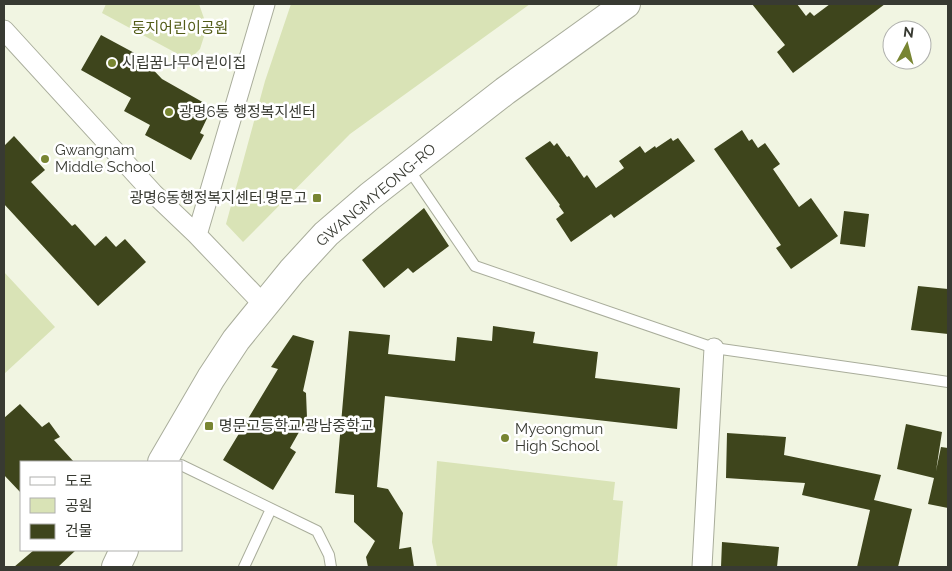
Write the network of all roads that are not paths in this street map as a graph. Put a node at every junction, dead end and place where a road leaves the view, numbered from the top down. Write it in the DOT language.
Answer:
graph roads {
  1 [pos="265,4"];
  2 [pos="626,4"];
  3 [pos="4,30"];
  4 [pos="407,167"];
  5 [pos="197,235"];
  6 [pos="264,305"];
  7 [pos="714,348"];
  8 [pos="948,382"];
  9 [pos="171,461"];
  10 [pos="182,467"];
  11 [pos="271,509"];
  12 [pos="124,551"];
  13 [pos="116,567"];
  14 [pos="244,567"];
  15 [pos="331,567"];
  16 [pos="702,567"];
  1 -- 5 [label="street"];
  2 -- 4 [label="main road, GWANGMYEONG-RO"];
  3 -- 5 [label="street"];
  4 -- 6 [label="main road, GWANGMYEONG-RO"];
  4 -- 7 [label="lane"];
  5 -- 6 [label="street"];
  6 -- 9 [label="main road, GWANGMYEONG-RO"];
  7 -- 8 [label="lane"];
  7 -- 16 [label="street"];
  10 -- 11 [label="lane"];
  11 -- 14 [label="lane"];
  11 -- 15 [label="lane"];
  12 -- 13 [label="main road"];
}
